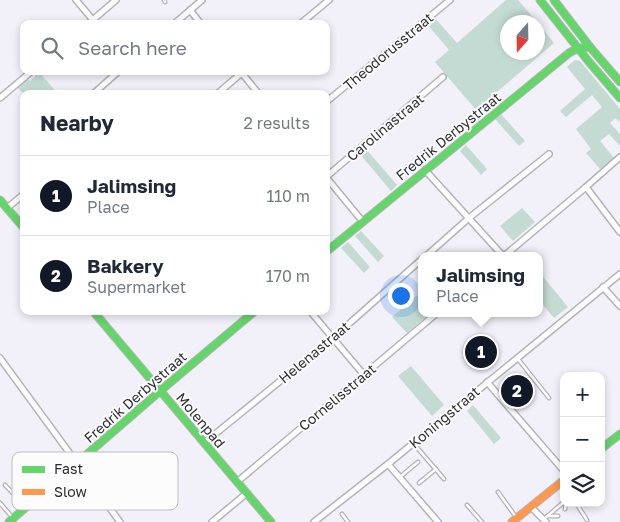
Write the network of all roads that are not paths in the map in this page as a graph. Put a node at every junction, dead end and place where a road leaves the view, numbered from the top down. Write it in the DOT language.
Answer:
graph roads {
  1 [pos="76,0"];
  2 [pos="116,0"];
  3 [pos="202,0"];
  4 [pos="328,0"];
  5 [pos="450,0"];
  6 [pos="540,0"];
  7 [pos="554,0"];
  8 [pos="190,10"];
  9 [pos="89,20"];
  10 [pos="92,20"];
  11 [pos="179,20"];
  12 [pos="198,20"];
  13 [pos="305,20"];
  14 [pos="590,47"];
  15 [pos="578,48"];
  16 [pos="27,75"];
  17 [pos="114,75"];
  18 [pos="239,75"];
  19 [pos="244,75"];
  20 [pos="443,77"];
  21 [pos="620,82"];
  22 [pos="98,90"];
  23 [pos="222,90"];
  24 [pos="256,90"];
  25 [pos="0,98"];
  26 [pos="620,98"];
  27 [pos="330,99"];
  28 [pos="549,154"];
  29 [pos="620,157"];
  30 [pos="425,170"];
  31 [pos="330,174"];
  32 [pos="330,182"];
  33 [pos="586,187"];
  34 [pos="20,197"];
  35 [pos="0,200"];
  36 [pos="7,208"];
  37 [pos="470,218"];
  38 [pos="363,222"];
  39 [pos="20,223"];
  40 [pos="620,232"];
  41 [pos="330,249"];
  42 [pos="431,252"];
  43 [pos="500,252"];
  44 [pos="509,252"];
  45 [pos="418,263"];
  46 [pos="620,274"];
  47 [pos="603,288"];
  48 [pos="620,306"];
  49 [pos="96,315"];
  50 [pos="250,315"];
  51 [pos="313,315"];
  52 [pos="432,317"];
  53 [pos="333,338"];
  54 [pos="0,358"];
  55 [pos="516,358"];
  56 [pos="364,375"];
  57 [pos="487,382"];
  58 [pos="160,391"];
  59 [pos="549,398"];
  60 [pos="620,434"];
  61 [pos="204,443"];
  62 [pos="413,443"];
  63 [pos="605,446"];
  64 [pos="68,452"];
  65 [pos="91,452"];
  66 [pos="418,462"];
  67 [pos="388,464"];
  68 [pos="560,466"];
  69 [pos="436,470"];
  70 [pos="399,478"];
  71 [pos="444,480"];
  72 [pos="237,482"];
  73 [pos="419,483"];
  74 [pos="560,484"];
  75 [pos="5,485"];
  76 [pos="247,492"];
  77 [pos="498,492"];
  78 [pos="12,493"];
  79 [pos="0,503"];
  80 [pos="468,505"];
  81 [pos="560,506"];
  82 [pos="531,507"];
  83 [pos="578,507"];
  84 [pos="24,510"];
  85 [pos="111,510"];
  86 [pos="342,514"];
  87 [pos="558,516"];
  88 [pos="545,519"];
  89 [pos="11,520"];
  90 [pos="514,520"];
  91 [pos="585,520"];
  92 [pos="120,522"];
  93 [pos="212,522"];
  94 [pos="271,522"];
  95 [pos="314,522"];
  96 [pos="348,522"];
  97 [pos="438,522"];
  98 [pos="482,522"];
  1 -- 9 [label="street"];
  2 -- 10 [label="street"];
  3 -- 8 [label="street"];
  4 -- 13 [label="street"];
  5 -- 27 [label="street, Theodorusstraat"];
  6 -- 15 [label="main road"];
  7 -- 14 [label="main road"];
  8 -- 11 [label="street"];
  8 -- 12 [label="street"];
  14 -- 15 [label="main road"];
  14 -- 21 [label="main road"];
  15 -- 26 [label="main road"];
  15 -- 30 [label="main road, Fredrik Derbystraat"];
  16 -- 25 [label="street"];
  17 -- 22 [label="street"];
  18 -- 23 [label="street"];
  19 -- 24 [label="street"];
  20 -- 31 [label="street, Carolinastraat"];
  28 -- 37 [label="street"];
  29 -- 33 [label="street"];
  30 -- 37 [label="street"];
  30 -- 38 [label="main road, Fredrik Derbystraat"];
  32 -- 38 [label="street"];
  33 -- 40 [label="street"];
  33 -- 44 [label="street"];
  34 -- 36 [label="street"];
  35 -- 36 [label="main road"];
  36 -- 39 [label="main road"];
  37 -- 42 [label="street"];
  37 -- 43 [label="street"];
  38 -- 41 [label="main road, Fredrik Derbystraat"];
  45 -- 53 [label="street, Helenastraat"];
  46 -- 47 [label="street, Koningstraat"];
  47 -- 48 [label="street"];
  47 -- 55 [label="street, Koningstraat"];
  49 -- 58 [label="main road, Molenpad"];
  50 -- 58 [label="main road, Fredrik Derbystraat"];
  51 -- 53 [label="street"];
  52 -- 56 [label="street, Cornelisstraat"];
  53 -- 56 [label="street"];
  53 -- 61 [label="street, Helenastraat"];
  54 -- 64 [label="street"];
  55 -- 57 [label="street, Koningstraat"];
  55 -- 59 [label="lane"];
  56 -- 72 [label="street, Cornelisstraat"];
  57 -- 62 [label="street, Koningstraat"];
  57 -- 68 [label="street"];
  58 -- 61 [label="main road, Molenpad"];
  58 -- 65 [label="main road, Fredrik Derbystraat"];
  60 -- 63 [label="main road"];
  61 -- 72 [label="main road, Molenpad"];
  62 -- 67 [label="street, Koningstraat"];
  62 -- 69 [label="lane"];
  66 -- 70 [label="lane"];
  67 -- 70 [label="street"];
  67 -- 95 [label="street, Koningstraat"];
  69 -- 71 [label="lane"];
  69 -- 73 [label="lane"];
  70 -- 97 [label="street"];
  72 -- 76 [label="main road, Molenpad"];
  74 -- 82 [label="main road"];
  75 -- 78 [label="lane"];
  76 -- 93 [label="street"];
  76 -- 94 [label="main road, Molenpad"];
  77 -- 90 [label="lane"];
  79 -- 89 [label="lane"];
  80 -- 98 [label="lane"];
  81 -- 88 [label="lane"];
  82 -- 88 [label="street"];
  82 -- 90 [label="main road"];
  83 -- 91 [label="lane"];
  84 -- 89 [label="main road, Fredrik Derbystraat"];
  85 -- 92 [label="street"];
  86 -- 96 [label="lane"];
  87 -- 88 [label="lane"];
}
